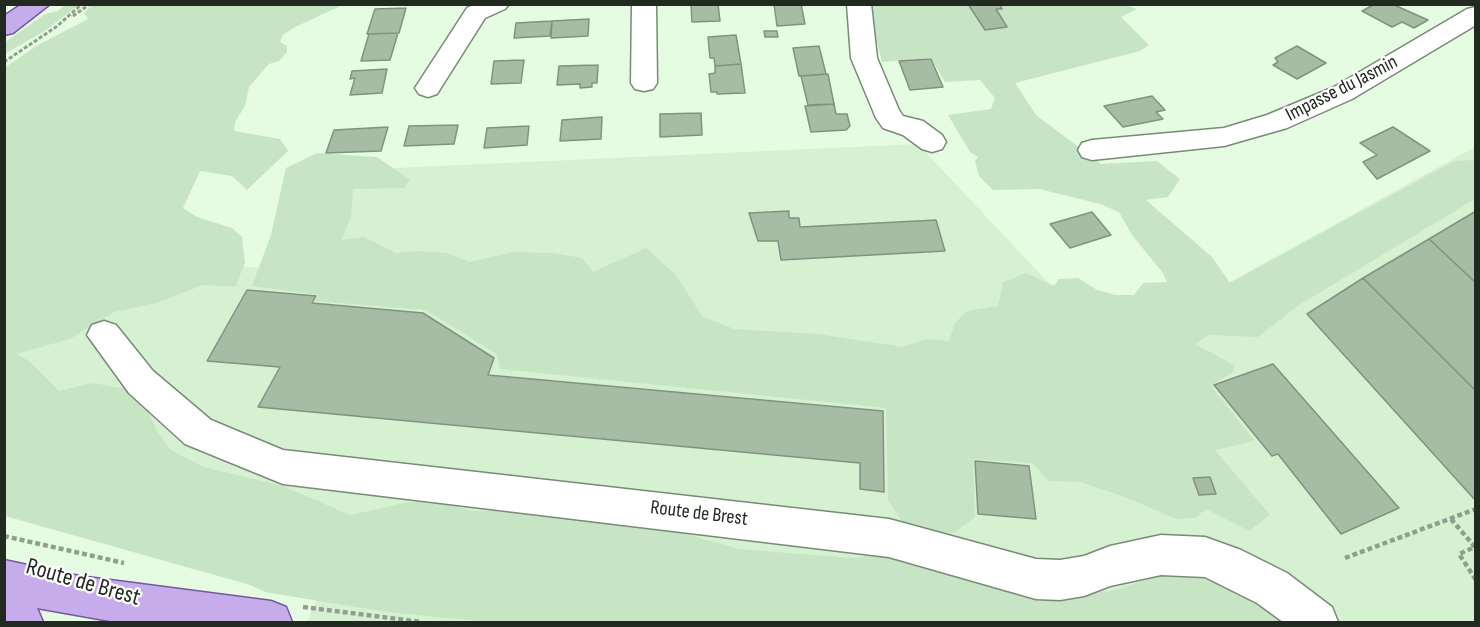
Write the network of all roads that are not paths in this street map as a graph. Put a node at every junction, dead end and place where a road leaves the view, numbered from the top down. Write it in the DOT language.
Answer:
graph roads {
  1 [pos="13,4"];
  2 [pos="38,4"];
  3 [pos="497,4"];
  4 [pos="644,4"];
  5 [pos="859,4"];
  6 [pos="4,10"];
  7 [pos="1476,14"];
  8 [pos="4,28"];
  9 [pos="644,83"];
  10 [pos="428,88"];
  11 [pos="932,142"];
  12 [pos="1092,150"];
  13 [pos="104,335"];
  14 [pos="4,560"];
  15 [pos="4,580"];
  16 [pos="196,614"];
  17 [pos="4,619"];
  18 [pos="22,622"];
  19 [pos="271,622"];
  20 [pos="1317,622"];
  1 -- 6 [label="main road"];
  2 -- 8 [label="main road"];
  3 -- 10 [label="street"];
  4 -- 9 [label="street"];
  5 -- 11 [label="street"];
  7 -- 12 [label="street, Impasse du Jasmin"];
  13 -- 20 [label="street, Route de Brest"];
  14 -- 16 [label="main road, Route de Brest"];
  15 -- 16 [label="main road, Route de Brest"];
  16 -- 19 [label="main road, Route de Brest"];
  17 -- 18 [label="main road"];
}
